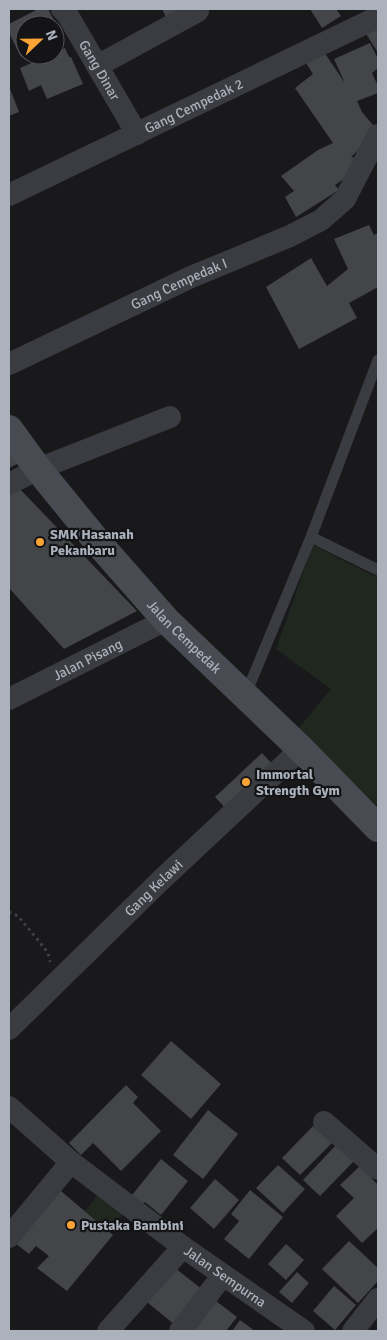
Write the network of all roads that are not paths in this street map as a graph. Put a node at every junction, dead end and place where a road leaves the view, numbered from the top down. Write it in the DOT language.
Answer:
graph roads {
  1 [pos="62,9"];
  2 [pos="197,9"];
  3 [pos="367,16"];
  4 [pos="97,66"];
  5 [pos="137,134"];
  6 [pos="378,135"];
  7 [pos="9,195"];
  8 [pos="378,360"];
  9 [pos="9,364"];
  10 [pos="170,417"];
  11 [pos="9,429"];
  12 [pos="38,469"];
  13 [pos="9,484"];
  14 [pos="311,537"];
  15 [pos="378,570"];
  16 [pos="166,620"];
  17 [pos="245,696"];
  18 [pos="9,699"];
  19 [pos="301,749"];
  20 [pos="378,828"];
  21 [pos="9,1029"];
  22 [pos="9,1107"];
  23 [pos="324,1122"];
  24 [pos="71,1162"];
  25 [pos="378,1169"];
  26 [pos="9,1237"];
  27 [pos="182,1247"];
  28 [pos="223,1275"];
  29 [pos="378,1299"];
  30 [pos="108,1331"];
  31 [pos="180,1331"];
  32 [pos="304,1331"];
  33 [pos="353,1331"];
  1 -- 4 [label="street, Gang Dinar"];
  2 -- 4 [label="street"];
  3 -- 5 [label="street, Gang Cempedak 2"];
  4 -- 5 [label="street, Gang Dinar"];
  5 -- 7 [label="street, Gang Cempedak 2"];
  6 -- 9 [label="street, Gang Cempedak I"];
  8 -- 14 [label="lane"];
  10 -- 12 [label="street"];
  11 -- 12 [label="street, Jalan Cempedak"];
  12 -- 13 [label="street"];
  12 -- 16 [label="street, Jalan Cempedak"];
  14 -- 15 [label="lane"];
  14 -- 17 [label="lane"];
  16 -- 17 [label="street, Jalan Cempedak"];
  16 -- 18 [label="street, Jalan Pisang"];
  17 -- 19 [label="street, Jalan Cempedak"];
  19 -- 20 [label="street, Jalan Cempedak"];
  19 -- 21 [label="street, Gang Kelawi"];
  22 -- 24 [label="street, Jalan Sempurna"];
  23 -- 25 [label="street"];
  24 -- 26 [label="street"];
  24 -- 27 [label="street, Jalan Sempurna"];
  27 -- 28 [label="street, Jalan Sempurna"];
  27 -- 30 [label="street"];
  28 -- 31 [label="street"];
  28 -- 32 [label="street, Jalan Sempurna"];
  29 -- 33 [label="street"];
}
